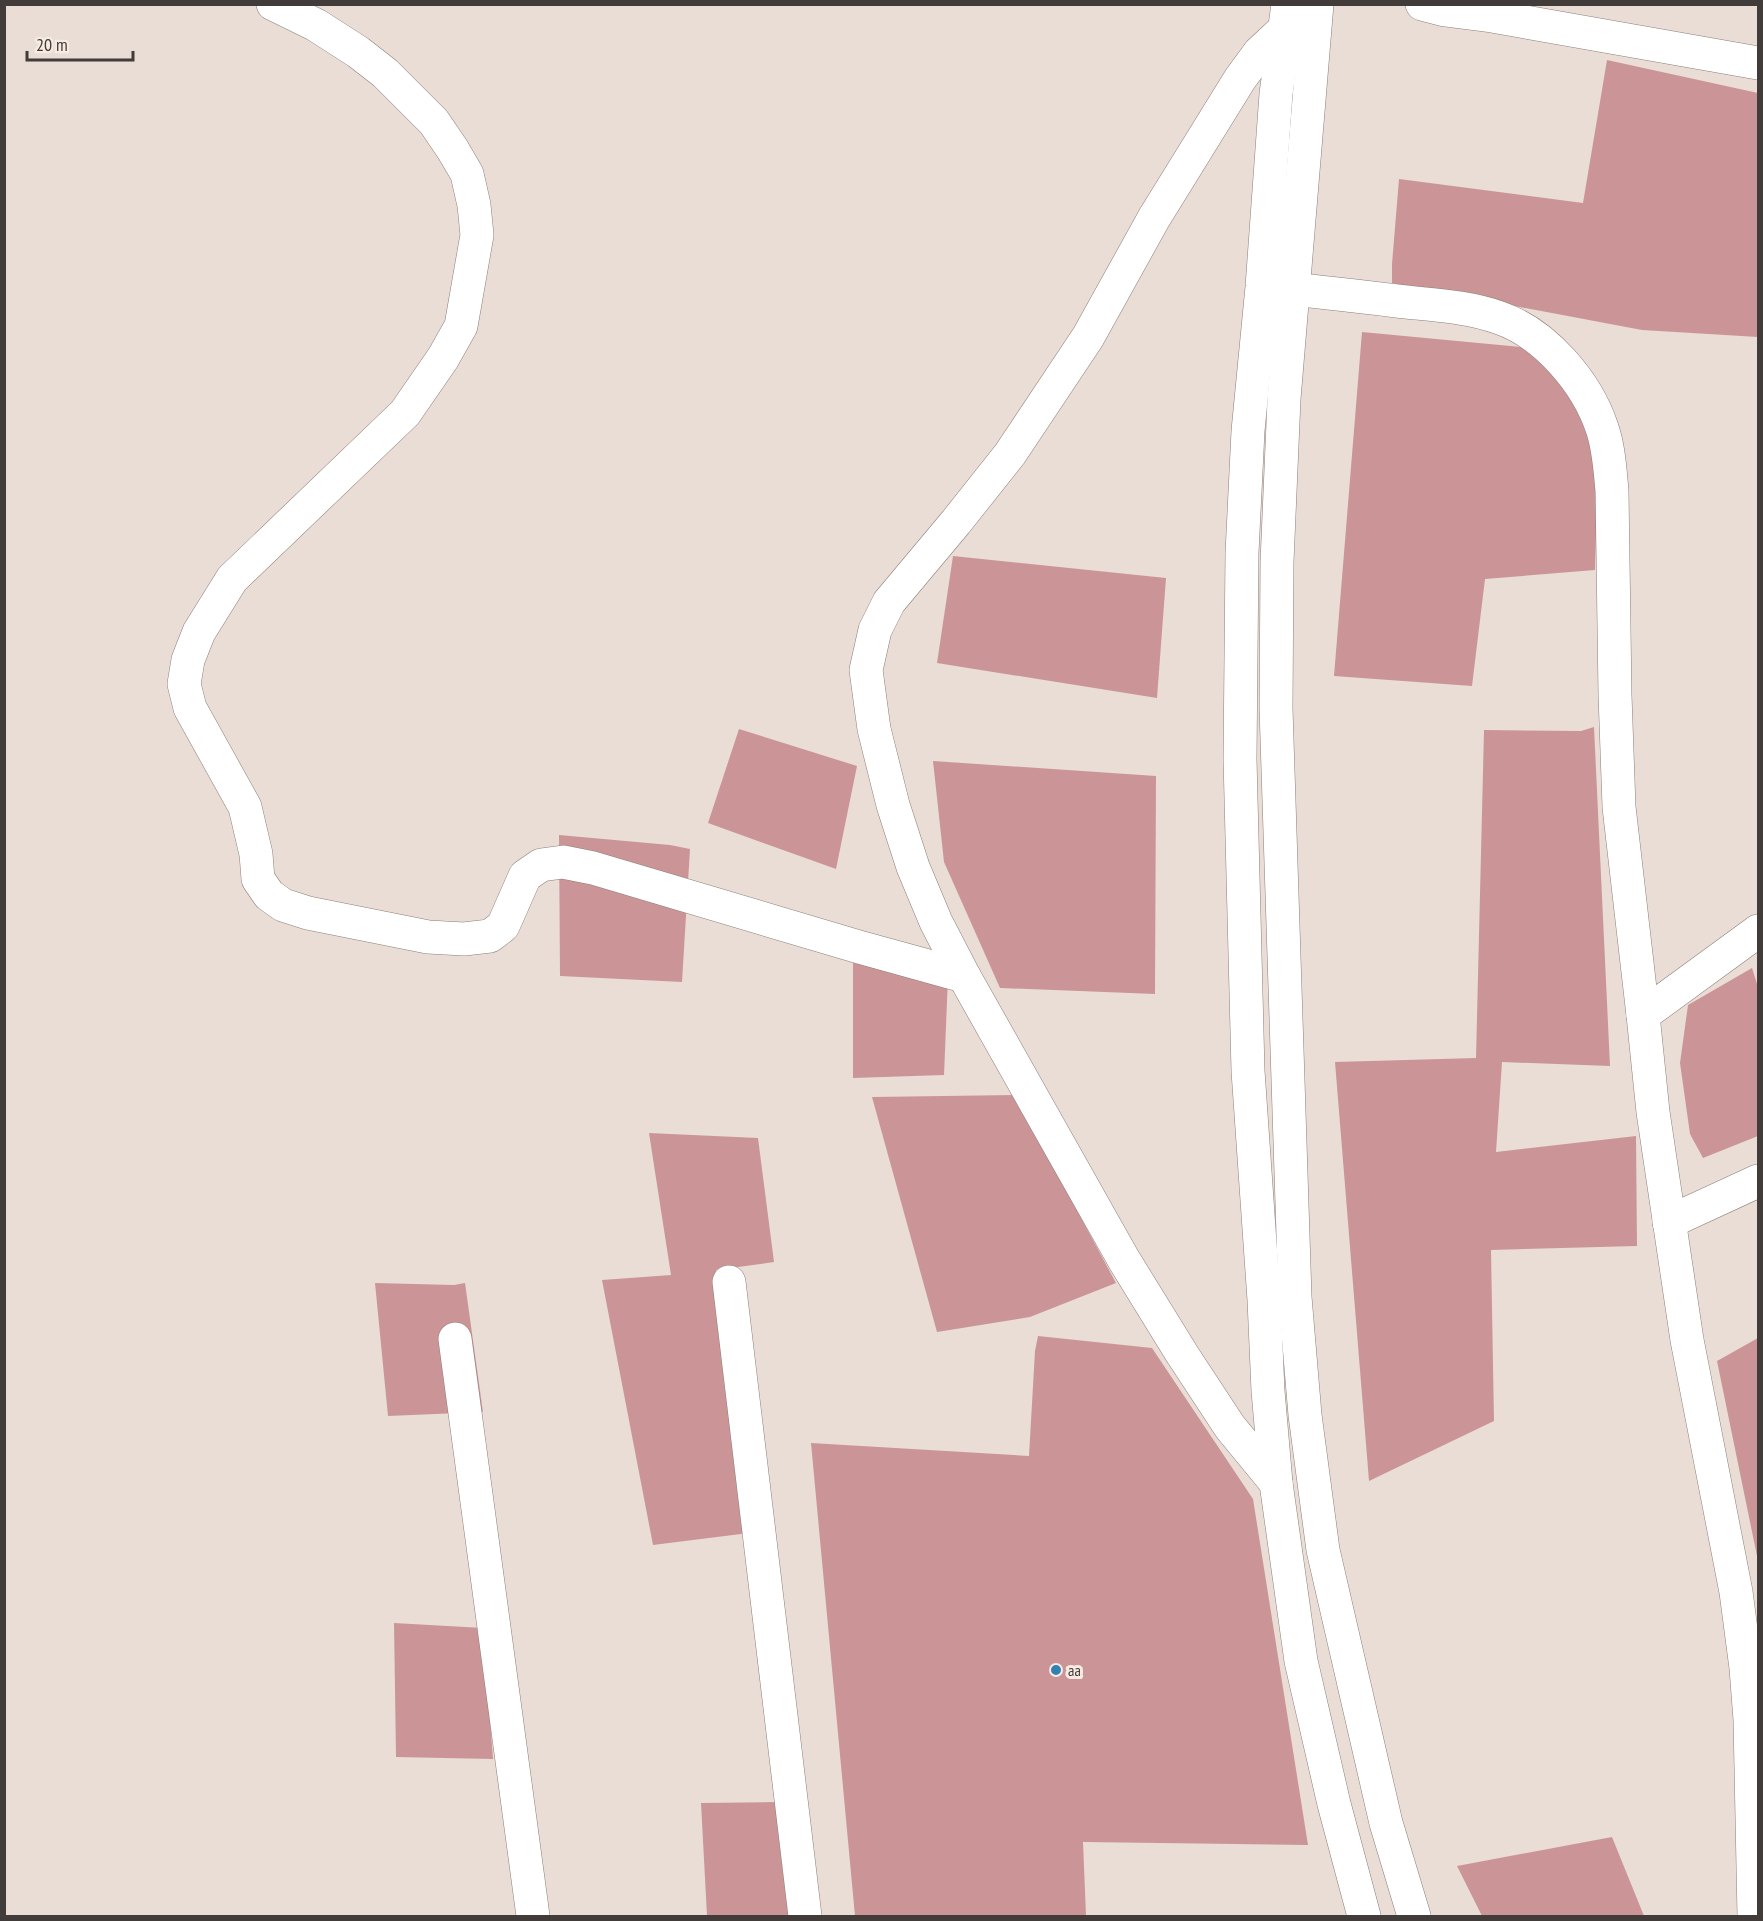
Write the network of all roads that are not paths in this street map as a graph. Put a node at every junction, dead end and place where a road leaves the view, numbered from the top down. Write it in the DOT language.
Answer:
graph roads {
  1 [pos="273,4"];
  2 [pos="1422,4"];
  3 [pos="1481,10"];
  4 [pos="1302,11"];
  5 [pos="1758,63"];
  6 [pos="1278,288"];
  7 [pos="1758,931"];
  8 [pos="964,976"];
  9 [pos="1643,1015"];
  10 [pos="1758,1181"];
  11 [pos="1669,1222"];
  12 [pos="729,1282"];
  13 [pos="455,1339"];
  14 [pos="1276,1483"];
  15 [pos="1358,1702"];
  16 [pos="1312,1708"];
  17 [pos="1755,1817"];
  18 [pos="533,1917"];
  19 [pos="805,1917"];
  20 [pos="1364,1917"];
  21 [pos="1414,1917"];
  22 [pos="1754,1917"];
  1 -- 8 [label="street"];
  2 -- 3 [label="street"];
  3 -- 5 [label="street"];
  4 -- 6 [label="street"];
  4 -- 8 [label="street"];
  6 -- 9 [label="street"];
  6 -- 14 [label="street"];
  6 -- 15 [label="street"];
  7 -- 9 [label="street"];
  8 -- 14 [label="street"];
  9 -- 11 [label="street"];
  10 -- 11 [label="street"];
  11 -- 17 [label="street"];
  12 -- 19 [label="street"];
  13 -- 18 [label="street"];
  14 -- 16 [label="street"];
  15 -- 16 [label="street"];
  15 -- 21 [label="street"];
  16 -- 20 [label="street"];
  17 -- 22 [label="street"];
}
